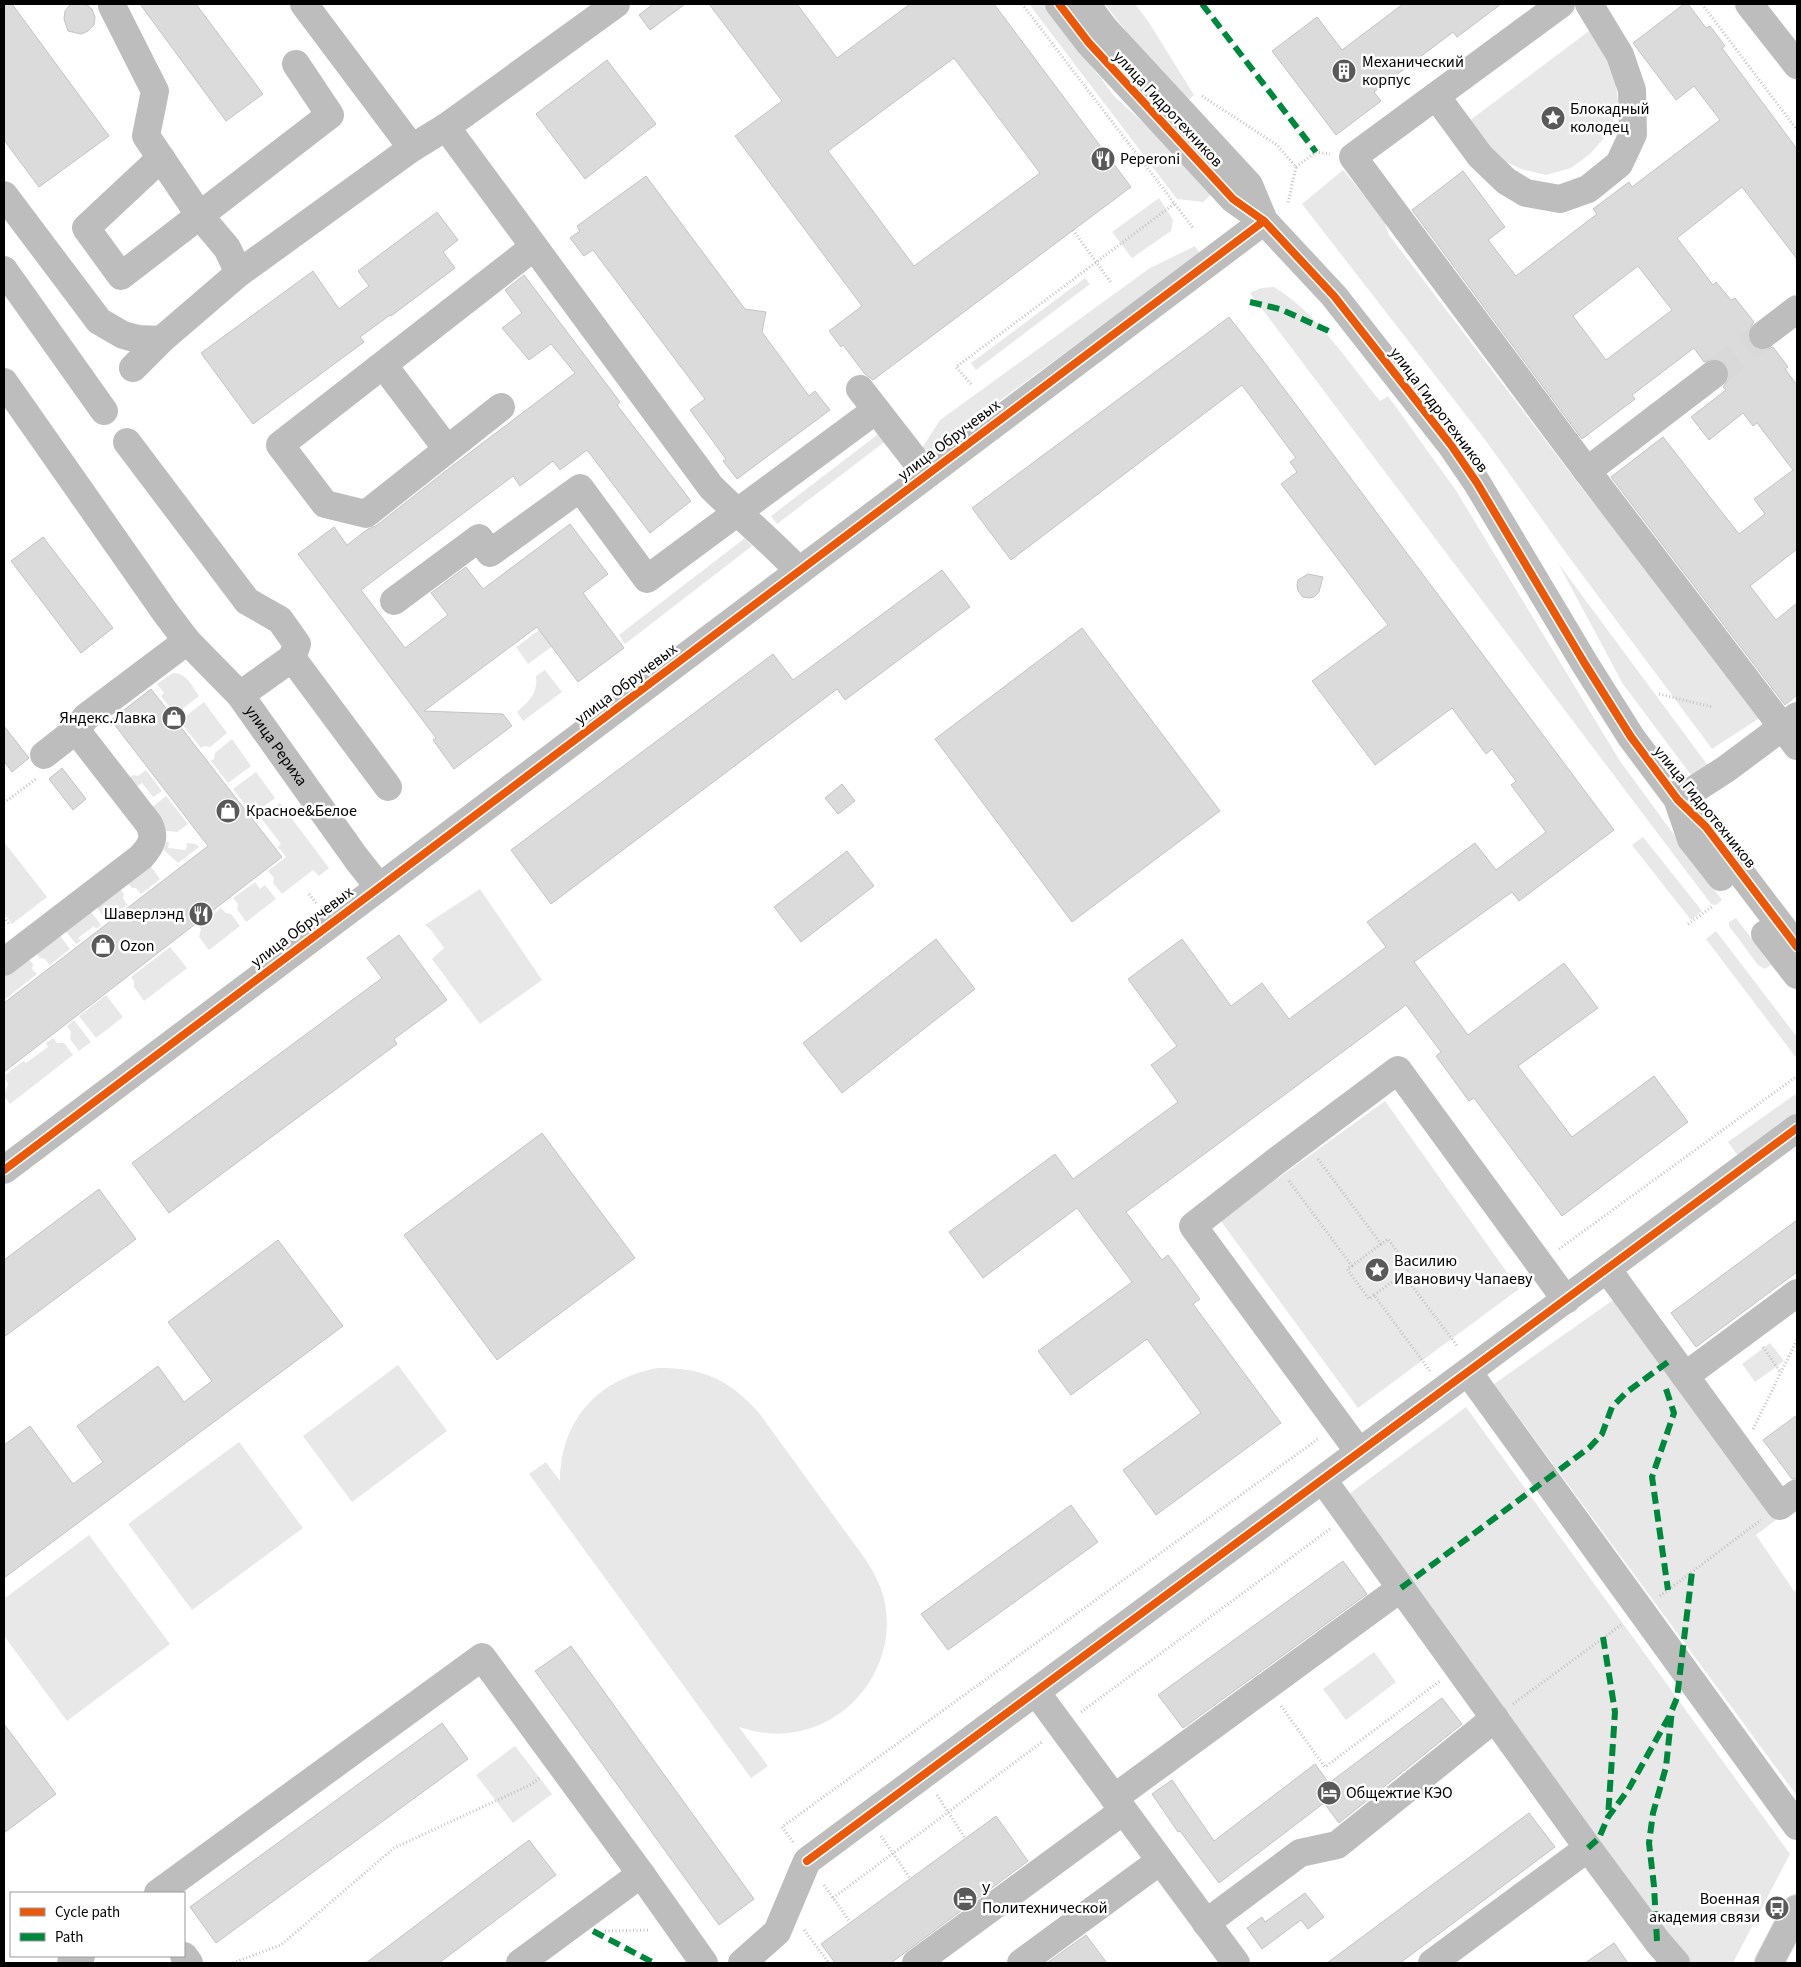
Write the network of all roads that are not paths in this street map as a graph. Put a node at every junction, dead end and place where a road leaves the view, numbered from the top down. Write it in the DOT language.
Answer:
graph roads {
  1 [pos="304,4"];
  2 [pos="616,4"];
  3 [pos="1058,4"];
  4 [pos="1086,4"];
  5 [pos="1561,4"];
  6 [pos="1589,4"];
  7 [pos="1749,4"];
  8 [pos="112,6"];
  9 [pos="296,64"];
  10 [pos="1797,65"];
  11 [pos="1436,96"];
  12 [pos="446,128"];
  13 [pos="412,148"];
  14 [pos="161,158"];
  15 [pos="4,195"];
  16 [pos="200,216"];
  17 [pos="1264,220"];
  18 [pos="534,248"];
  19 [pos="4,270"];
  20 [pos="239,273"];
  21 [pos="1797,309"];
  22 [pos="1764,335"];
  23 [pos="161,340"];
  24 [pos="384,366"];
  25 [pos="133,368"];
  26 [pos="1714,374"];
  27 [pos="4,382"];
  28 [pos="860,389"];
  29 [pos="501,407"];
  30 [pos="876,410"];
  31 [pos="104,411"];
  32 [pos="126,442"];
  33 [pos="446,449"];
  34 [pos="1587,471"];
  35 [pos="926,474"];
  36 [pos="737,513"];
  37 [pos="799,571"];
  38 [pos="394,601"];
  39 [pos="187,641"];
  40 [pos="292,658"];
  41 [pos="240,695"];
  42 [pos="76,730"];
  43 [pos="1792,730"];
  44 [pos="44,754"];
  45 [pos="388,787"];
  46 [pos="1678,800"];
  47 [pos="379,887"];
  48 [pos="1797,947"];
  49 [pos="4,962"];
  50 [pos="1797,975"];
  51 [pos="1797,1128"];
  52 [pos="4,1170"];
  53 [pos="1607,1269"];
  54 [pos="1797,1293"];
  55 [pos="1566,1300"];
  56 [pos="1470,1370"];
  57 [pos="1685,1376"];
  58 [pos="1359,1452"];
  59 [pos="1322,1480"];
  60 [pos="1797,1493"];
  61 [pos="1401,1588"];
  62 [pos="1036,1692"];
  63 [pos="1494,1718"];
  64 [pos="1119,1805"];
  65 [pos="1797,1826"];
  66 [pos="1588,1848"];
  67 [pos="1160,1861"];
  68 [pos="640,1874"];
  69 [pos="159,1892"];
  70 [pos="1797,1909"];
  71 [pos="1206,1923"];
  72 [pos="520,1963"];
  73 [pos="704,1963"];
  74 [pos="742,1963"];
  75 [pos="916,1963"];
  76 [pos="1021,1963"];
  77 [pos="1236,1963"];
  78 [pos="1432,1963"];
  79 [pos="1676,1963"];
  80 [pos="1769,1963"];
  1 -- 13 [label="street"];
  2 -- 12 [label="street"];
  3 -- 17 [label="street, улица Гидротехников"];
  4 -- 17 [label="street, улица Гидротехников"];
  5 -- 11 [label="street"];
  6 -- 11 [label="street"];
  7 -- 10 [label="street"];
  8 -- 14 [label="street"];
  9 -- 16 [label="street"];
  11 -- 34 [label="street"];
  12 -- 13 [label="street"];
  12 -- 18 [label="street"];
  13 -- 20 [label="street"];
  14 -- 16 [label="street"];
  14 -- 16 [label="street"];
  15 -- 23 [label="street"];
  16 -- 20 [label="street"];
  17 -- 35 [label="street, улица Обручевых"];
  17 -- 46 [label="street, улица Гидротехников"];
  18 -- 24 [label="street"];
  18 -- 36 [label="street"];
  19 -- 31 [label="street"];
  20 -- 23 [label="street"];
  21 -- 22 [label="street"];
  23 -- 25 [label="street"];
  24 -- 33 [label="street"];
  24 -- 33 [label="street"];
  26 -- 34 [label="street"];
  27 -- 39 [label="street, улица Рериха"];
  28 -- 30 [label="street"];
  29 -- 33 [label="street"];
  30 -- 35 [label="street"];
  30 -- 36 [label="street"];
  32 -- 40 [label="street"];
  34 -- 43 [label="street"];
  35 -- 37 [label="street, улица Обручевых"];
  36 -- 37 [label="street"];
  36 -- 38 [label="street"];
  37 -- 47 [label="street, улица Обручевых"];
  39 -- 41 [label="street, улица Рериха"];
  39 -- 42 [label="street"];
  40 -- 41 [label="street"];
  40 -- 45 [label="street"];
  41 -- 47 [label="street, улица Рериха"];
  42 -- 44 [label="street"];
  42 -- 49 [label="street"];
  43 -- 46 [label="street"];
  46 -- 48 [label="street, улица Гидротехников"];
  46 -- 50 [label="street, улица Гидротехников"];
  47 -- 52 [label="street, улица Обручевых"];
  51 -- 53 [label="street"];
  53 -- 55 [label="street"];
  53 -- 57 [label="street"];
  54 -- 57 [label="street"];
  55 -- 56 [label="street"];
  55 -- 58 [label="street"];
  56 -- 58 [label="street"];
  56 -- 65 [label="street"];
  57 -- 60 [label="street"];
  58 -- 59 [label="street"];
  59 -- 61 [label="street"];
  59 -- 62 [label="street"];
  61 -- 63 [label="street"];
  61 -- 64 [label="street"];
  62 -- 64 [label="street"];
  62 -- 74 [label="street"];
  63 -- 66 [label="street"];
  63 -- 71 [label="street"];
  64 -- 67 [label="street"];
  64 -- 75 [label="street"];
  66 -- 78 [label="street"];
  66 -- 79 [label="street"];
  67 -- 71 [label="street"];
  67 -- 76 [label="street"];
  68 -- 69 [label="street"];
  68 -- 72 [label="street"];
  68 -- 73 [label="street"];
  70 -- 80 [label="street"];
  71 -- 77 [label="street"];
}
